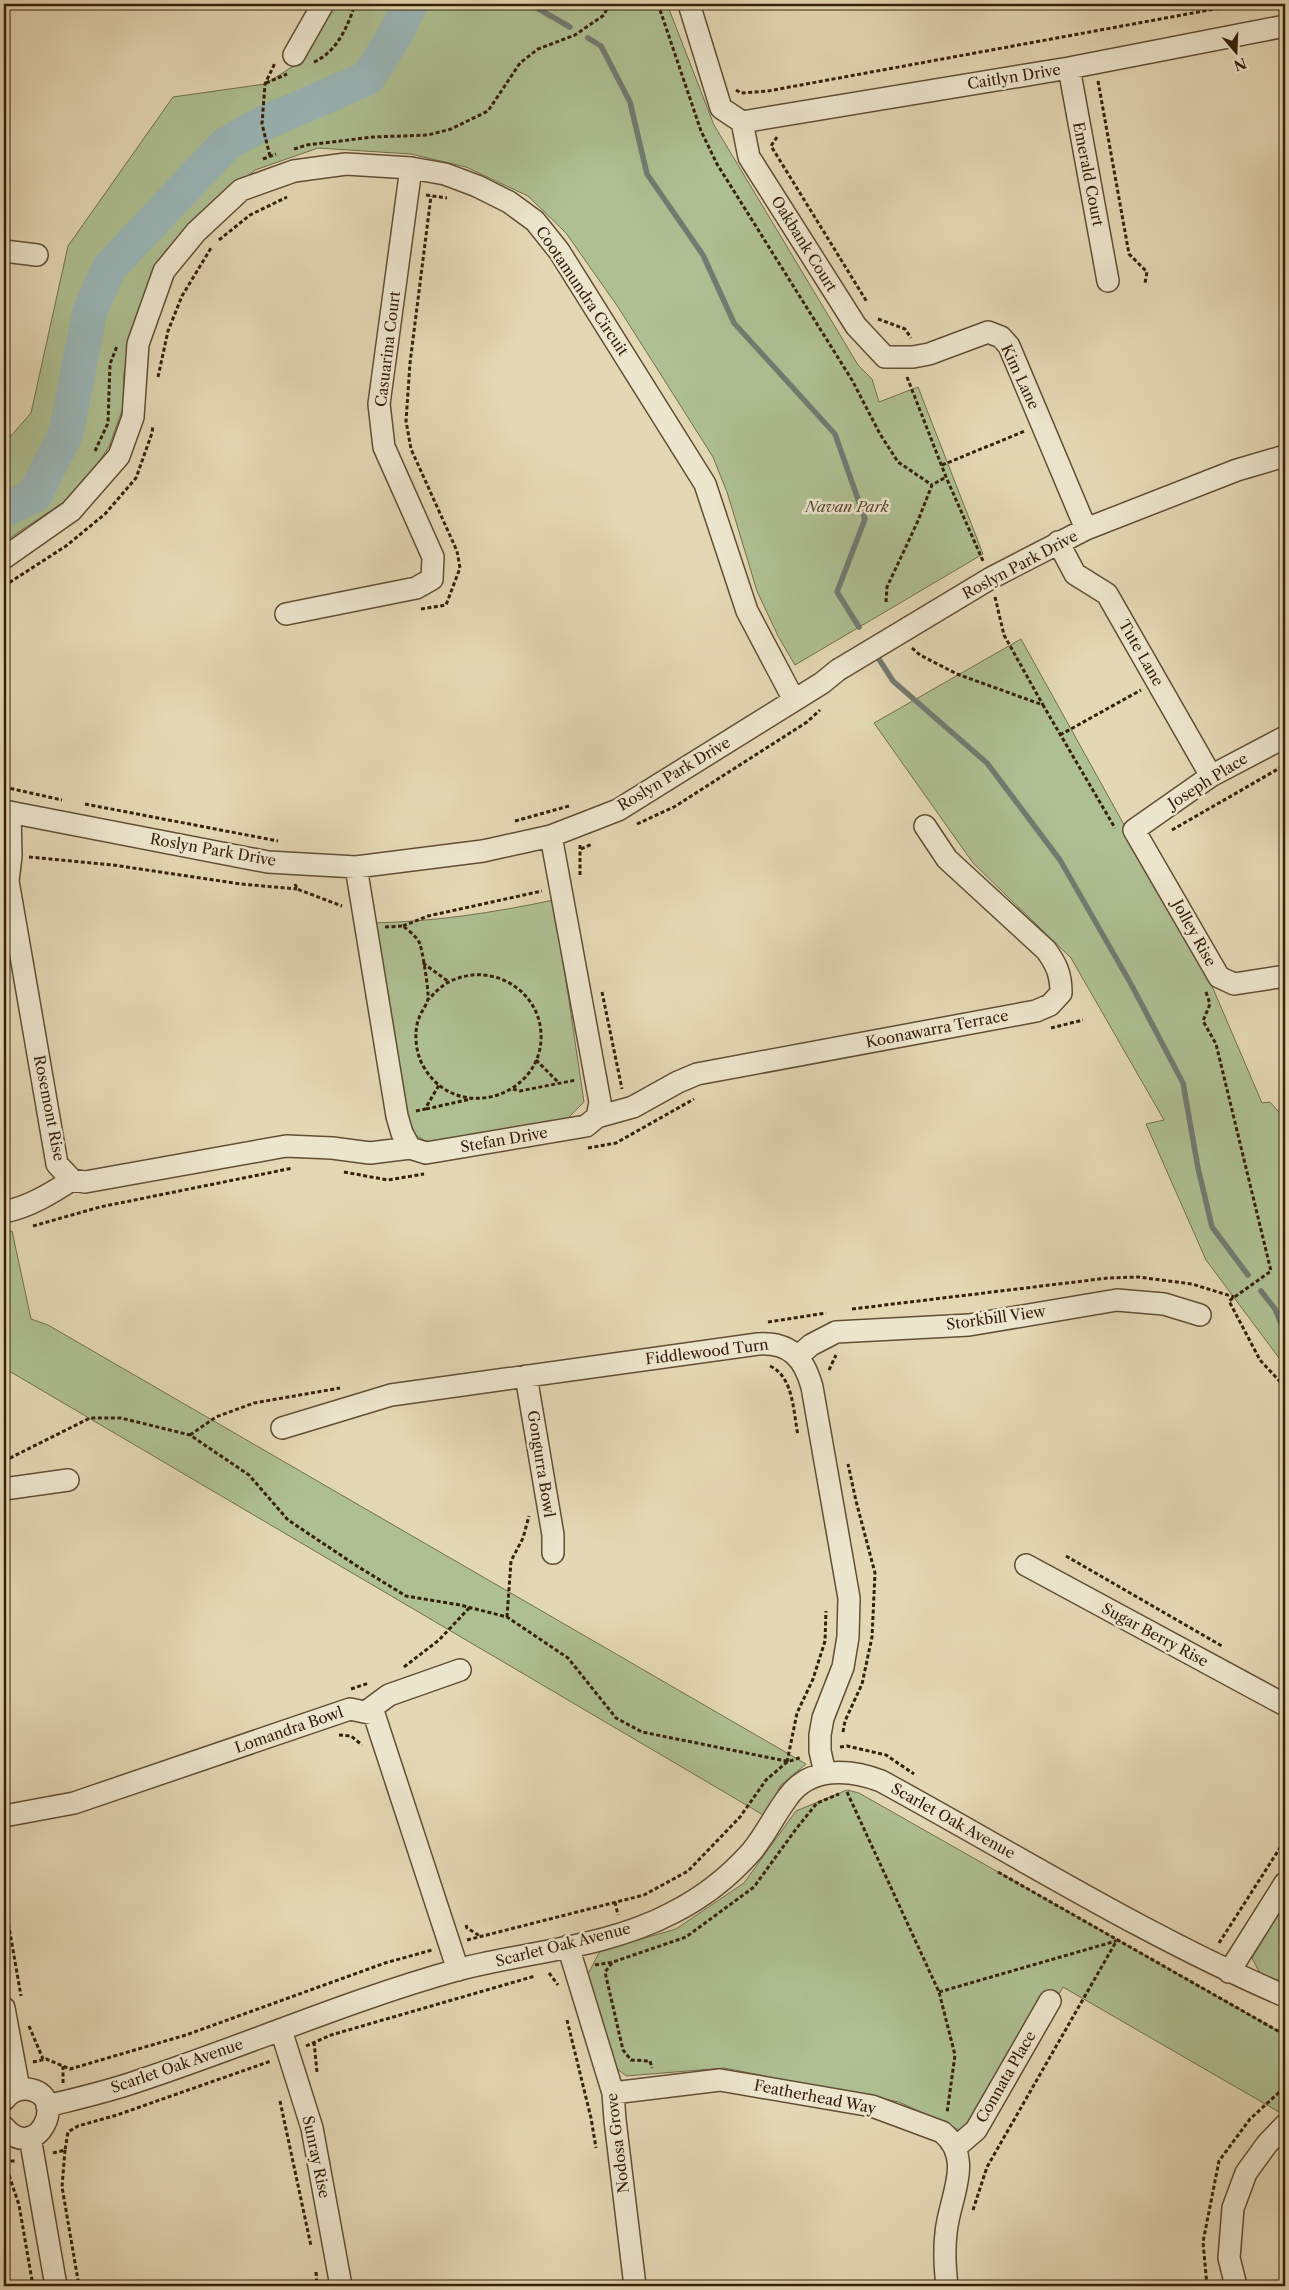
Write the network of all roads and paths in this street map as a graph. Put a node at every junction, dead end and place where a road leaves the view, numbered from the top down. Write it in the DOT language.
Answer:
graph roads {
  1 [pos="323,4"];
  2 [pos="609,4"];
  3 [pos="658,4"];
  4 [pos="688,4"];
  5 [pos="1242,4"];
  6 [pos="1285,26"];
  7 [pos="294,55"];
  8 [pos="1070,76"];
  9 [pos="265,84"];
  10 [pos="734,89"];
  11 [pos="742,122"];
  12 [pos="780,131"];
  13 [pos="288,150"];
  14 [pos="279,153"];
  15 [pos="270,156"];
  16 [pos="261,159"];
  17 [pos="411,168"];
  18 [pos="408,192"];
  19 [pos="292,194"];
  20 [pos="431,196"];
  21 [pos="455,199"];
  22 [pos="218,241"];
  23 [pos="212,247"];
  24 [pos="4,251"];
  25 [pos="37,255"];
  26 [pos="1108,281"];
  27 [pos="1145,283"];
  28 [pos="868,303"];
  29 [pos="873,311"];
  30 [pos="120,338"];
  31 [pos="885,357"];
  32 [pos="913,357"];
  33 [pos="157,378"];
  34 [pos="153,424"];
  35 [pos="1042,425"];
  36 [pos="1285,456"];
  37 [pos="92,457"];
  38 [pos="942,465"];
  39 [pos="946,477"];
  40 [pos="932,486"];
  41 [pos="1086,529"];
  42 [pos="1058,542"];
  43 [pos="4,558"];
  44 [pos="989,573"];
  45 [pos="4,586"];
  46 [pos="886,602"];
  47 [pos="418,610"];
  48 [pos="286,614"];
  49 [pos="910,637"];
  50 [pos="830,677"];
  51 [pos="1156,681"];
  52 [pos="794,700"];
  53 [pos="1043,706"];
  54 [pos="1060,736"];
  55 [pos="1285,737"];
  56 [pos="1285,765"];
  57 [pos="1211,776"];
  58 [pos="4,787"];
  59 [pos="63,800"];
  60 [pos="577,803"];
  61 [pos="82,804"];
  62 [pos="568,806"];
  63 [pos="7,811"];
  64 [pos="507,824"];
  65 [pos="576,826"];
  66 [pos="631,826"];
  67 [pos="925,826"];
  68 [pos="1132,835"];
  69 [pos="551,836"];
  70 [pos="598,841"];
  71 [pos="581,849"];
  72 [pos="11,856"];
  73 [pos="290,863"];
  74 [pos="356,867"];
  75 [pos="559,888"];
  76 [pos="297,889"];
  77 [pos="344,914"];
  78 [pos="403,926"];
  79 [pos="366,928"];
  80 [pos="423,962"];
  81 [pos="1285,976"];
  82 [pos="449,982"];
  83 [pos="602,988"];
  84 [pos="1205,988"];
  85 [pos="429,999"];
  86 [pos="536,1060"];
  87 [pos="619,1073"];
  88 [pos="595,1077"];
  89 [pos="559,1084"];
  90 [pos="513,1088"];
  91 [pos="473,1099"];
  92 [pos="425,1109"];
  93 [pos="626,1109"];
  94 [pos="597,1117"];
  95 [pos="631,1135"];
  96 [pos="410,1148"];
  97 [pos="384,1151"];
  98 [pos="72,1180"];
  99 [pos="388,1180"];
  100 [pos="4,1212"];
  101 [pos="877,1305"];
  102 [pos="1200,1315"];
  103 [pos="880,1328"];
  104 [pos="837,1352"];
  105 [pos="797,1357"];
  106 [pos="767,1365"];
  107 [pos="526,1376"];
  108 [pos="830,1377"];
  109 [pos="1285,1386"];
  110 [pos="282,1428"];
  111 [pos="798,1436"];
  112 [pos="4,1461"];
  113 [pos="848,1463"];
  114 [pos="68,1480"];
  115 [pos="4,1489"];
  116 [pos="531,1511"];
  117 [pos="553,1553"];
  118 [pos="1066,1556"];
  119 [pos="1026,1565"];
  120 [pos="827,1604"];
  121 [pos="470,1607"];
  122 [pos="508,1617"];
  123 [pos="1226,1648"];
  124 [pos="403,1668"];
  125 [pos="460,1670"];
  126 [pos="371,1682"];
  127 [pos="347,1690"];
  128 [pos="1285,1705"];
  129 [pos="366,1712"];
  130 [pos="336,1734"];
  131 [pos="364,1747"];
  132 [pos="840,1747"];
  133 [pos="787,1762"];
  134 [pos="825,1773"];
  135 [pos="847,1790"];
  136 [pos="853,1792"];
  137 [pos="4,1816"];
  138 [pos="1285,1840"];
  139 [pos="996,1871"];
  140 [pos="1285,1883"];
  141 [pos="4,1898"];
  142 [pos="1131,1920"];
  143 [pos="1117,1940"];
  144 [pos="451,1944"];
  145 [pos="568,1946"];
  146 [pos="1216,1948"];
  147 [pos="612,1962"];
  148 [pos="574,1968"];
  149 [pos="458,1970"];
  150 [pos="1229,1972"];
  151 [pos="549,1974"];
  152 [pos="559,1987"];
  153 [pos="939,1992"];
  154 [pos="1285,1996"];
  155 [pos="1050,2001"];
  156 [pos="13,2006"];
  157 [pos="566,2015"];
  158 [pos="28,2024"];
  159 [pos="281,2030"];
  160 [pos="1285,2035"];
  161 [pos="280,2057"];
  162 [pos="43,2059"];
  163 [pos="15,2066"];
  164 [pos="274,2070"];
  165 [pos="656,2088"];
  166 [pos="11,2095"];
  167 [pos="280,2097"];
  168 [pos="614,2102"];
  169 [pos="47,2106"];
  170 [pos="591,2118"];
  171 [pos="1285,2125"];
  172 [pos="4,2127"];
  173 [pos="938,2131"];
  174 [pos="32,2147"];
  175 [pos="955,2148"];
  176 [pos="65,2150"];
  177 [pos="597,2155"];
  178 [pos="4,2162"];
  179 [pos="957,2182"];
  180 [pos="980,2190"];
  181 [pos="970,2218"];
  182 [pos="312,2252"];
  183 [pos="316,2270"];
  184 [pos="33,2286"];
  185 [pos="56,2286"];
  186 [pos="79,2286"];
  187 [pos="318,2286"];
  188 [pos="341,2286"];
  189 [pos="635,2286"];
  190 [pos="947,2286"];
  191 [pos="1236,2286"];
  1 -- 7 [label="street"];
  2 -- 13 [label="path"];
  3 -- 40 [label="path"];
  4 -- 11 [label="street"];
  5 -- 10 [label="path"];
  6 -- 8 [label="street, Caitlyn Drive"];
  8 -- 11 [label="street, Caitlyn Drive"];
  8 -- 26 [label="street, Emerald Court"];
  8 -- 27 [label="path"];
  9 -- 15 [label="path"];
  11 -- 31 [label="street, Oakbank Court"];
  12 -- 28 [label="path"];
  14 -- 15 [label="path"];
  15 -- 16 [label="path"];
  17 -- 18 [label="street, Casuarina Court"];
  17 -- 43 [label="street, Cootamundra Circuit"];
  17 -- 52 [label="street, Cootamundra Circuit"];
  18 -- 20 [label="path"];
  18 -- 48 [label="street, Casuarina Court"];
  19 -- 22 [label="path"];
  20 -- 21 [label="path"];
  20 -- 47 [label="path"];
  23 -- 33 [label="path"];
  24 -- 25 [label="street"];
  29 -- 32 [label="path"];
  30 -- 37 [label="path"];
  31 -- 32 [label="street, Kim Lane"];
  32 -- 35 [label="street, Kim Lane"];
  32 -- 38 [label="path"];
  34 -- 45 [label="path"];
  35 -- 38 [label="path"];
  35 -- 41 [label="street, Kim Lane"];
  36 -- 41 [label="street, Roslyn Park Drive"];
  38 -- 39 [label="path"];
  39 -- 40 [label="path"];
  39 -- 44 [label="path"];
  40 -- 46 [label="path"];
  41 -- 42 [label="street, Roslyn Park Drive"];
  42 -- 44 [label="street, Roslyn Park Drive"];
  42 -- 51 [label="street, Tute Lane"];
  44 -- 49 [label="street, Roslyn Park Drive"];
  44 -- 53 [label="path"];
  49 -- 50 [label="street, Roslyn Park Drive, bridge"];
  49 -- 53 [label="path"];
  50 -- 52 [label="street, Roslyn Park Drive"];
  50 -- 66 [label="path"];
  51 -- 54 [label="path"];
  51 -- 57 [label="street, Tute Lane"];
  52 -- 65 [label="street, Roslyn Park Drive"];
  53 -- 54 [label="path"];
  54 -- 68 [label="path"];
  55 -- 57 [label="street, Joseph Place"];
  56 -- 68 [label="path"];
  57 -- 68 [label="street, Joseph Place"];
  58 -- 59 [label="path"];
  60 -- 62 [label="path"];
  61 -- 73 [label="path"];
  62 -- 64 [label="path"];
  62 -- 65 [label="path"];
  63 -- 72 [label="street, Rosemont Rise"];
  63 -- 73 [label="street, Roslyn Park Drive"];
  65 -- 69 [label="street, Roslyn Park Drive"];
  65 -- 71 [label="path"];
  67 -- 93 [label="street, Koonawarra Terrace"];
  68 -- 81 [label="street, Jolley Rise"];
  69 -- 74 [label="street, Roslyn Park Drive"];
  69 -- 75 [label="street"];
  70 -- 71 [label="path"];
  71 -- 75 [label="path"];
  72 -- 76 [label="path"];
  72 -- 98 [label="street, Rosemont Rise"];
  73 -- 74 [label="street, Roslyn Park Drive"];
  73 -- 76 [label="path"];
  74 -- 79 [label="street"];
  75 -- 78 [label="path"];
  75 -- 88 [label="street"];
  76 -- 77 [label="path"];
  78 -- 79 [label="path"];
  78 -- 80 [label="path"];
  79 -- 96 [label="street"];
  80 -- 82 [label="path"];
  80 -- 85 [label="path"];
  82 -- 85 [label="path"];
  82 -- 86 [label="path"];
  83 -- 87 [label="path"];
  84 -- 109 [label="path"];
  85 -- 91 [label="path"];
  86 -- 89 [label="path"];
  86 -- 90 [label="path"];
  87 -- 88 [label="path"];
  87 -- 93 [label="path"];
  88 -- 89 [label="path"];
  88 -- 94 [label="street"];
  89 -- 90 [label="path"];
  90 -- 91 [label="path"];
  91 -- 92 [label="path"];
  93 -- 94 [label="street, Koonawarra Terrace"];
  93 -- 95 [label="path"];
  94 -- 96 [label="street, Stefan Drive"];
  96 -- 97 [label="street, Rosemont Rise"];
  97 -- 98 [label="street, Rosemont Rise"];
  97 -- 99 [label="path"];
  98 -- 100 [label="street"];
  101 -- 103 [label="path"];
  102 -- 103 [label="street, Storkbill View"];
  103 -- 105 [label="street, Storkbill View"];
  104 -- 108 [label="path"];
  105 -- 107 [label="street, Fiddlewood Turn"];
  105 -- 134 [label="street, Fiddlewood Turn"];
  106 -- 111 [label="path"];
  107 -- 110 [label="street, Fiddlewood Turn"];
  107 -- 117 [label="street, Gongurra Bowl"];
  112 -- 121 [label="path"];
  113 -- 132 [label="path"];
  114 -- 115 [label="street"];
  116 -- 122 [label="path"];
  118 -- 123 [label="path"];
  119 -- 128 [label="street, Sugar Berry Rise"];
  120 -- 133 [label="path"];
  121 -- 122 [label="path"];
  121 -- 124 [label="path"];
  122 -- 133 [label="path"];
  125 -- 129 [label="street"];
  126 -- 127 [label="path"];
  129 -- 137 [label="street, Lomandra Bowl"];
  129 -- 144 [label="street, Lomandra Bowl"];
  130 -- 131 [label="path"];
  133 -- 144 [label="path"];
  134 -- 142 [label="street, Scarlet Oak Avenue"];
  134 -- 145 [label="street, Scarlet Oak Avenue"];
  135 -- 136 [label="path"];
  135 -- 147 [label="path"];
  135 -- 153 [label="path"];
  138 -- 146 [label="path"];
  139 -- 143 [label="path"];
  140 -- 150 [label="street"];
  141 -- 156 [label="path"];
  142 -- 143 [label="path"];
  142 -- 150 [label="street, Scarlet Oak Avenue"];
  143 -- 153 [label="path"];
  143 -- 160 [label="path"];
  143 -- 180 [label="path"];
  144 -- 149 [label="street, Lomandra Bowl"];
  144 -- 162 [label="path"];
  145 -- 148 [label="street, Nodosa Grove"];
  145 -- 149 [label="street, Scarlet Oak Avenue"];
  147 -- 148 [label="path"];
  147 -- 165 [label="path"];
  148 -- 151 [label="path"];
  148 -- 168 [label="street, Nodosa Grove"];
  149 -- 159 [label="street, Scarlet Oak Avenue"];
  150 -- 154 [label="street, Scarlet Oak Avenue"];
  151 -- 152 [label="path"];
  151 -- 161 [label="path"];
  153 -- 173 [label="path"];
  155 -- 175 [label="street, Connata Place"];
  156 -- 163 [label="street"];
  157 -- 170 [label="path"];
  158 -- 162 [label="path"];
  159 -- 161 [label="street, Sunray Rise"];
  159 -- 169 [label="street, Scarlet Oak Avenue"];
  161 -- 164 [label="path"];
  161 -- 176 [label="path"];
  161 -- 188 [label="street, Sunray Rise"];
  162 -- 163 [label="path"];
  163 -- 166 [label="street"];
  165 -- 168 [label="street, Featherhead Way"];
  165 -- 173 [label="street, Featherhead Way"];
  166 -- 169 [label="street"];
  167 -- 182 [label="path"];
  168 -- 170 [label="path"];
  168 -- 189 [label="street, Nodosa Grove"];
  169 -- 174 [label="street"];
  170 -- 177 [label="path"];
  171 -- 191 [label="street"];
  172 -- 174 [label="street"];
  173 -- 175 [label="street, Featherhead Way"];
  174 -- 176 [label="path"];
  174 -- 178 [label="path"];
  174 -- 185 [label="street"];
  175 -- 179 [label="street"];
  176 -- 186 [label="path"];
  178 -- 184 [label="path"];
  179 -- 180 [label="path"];
  179 -- 190 [label="street"];
  180 -- 181 [label="path"];
  183 -- 187 [label="path"];
}
